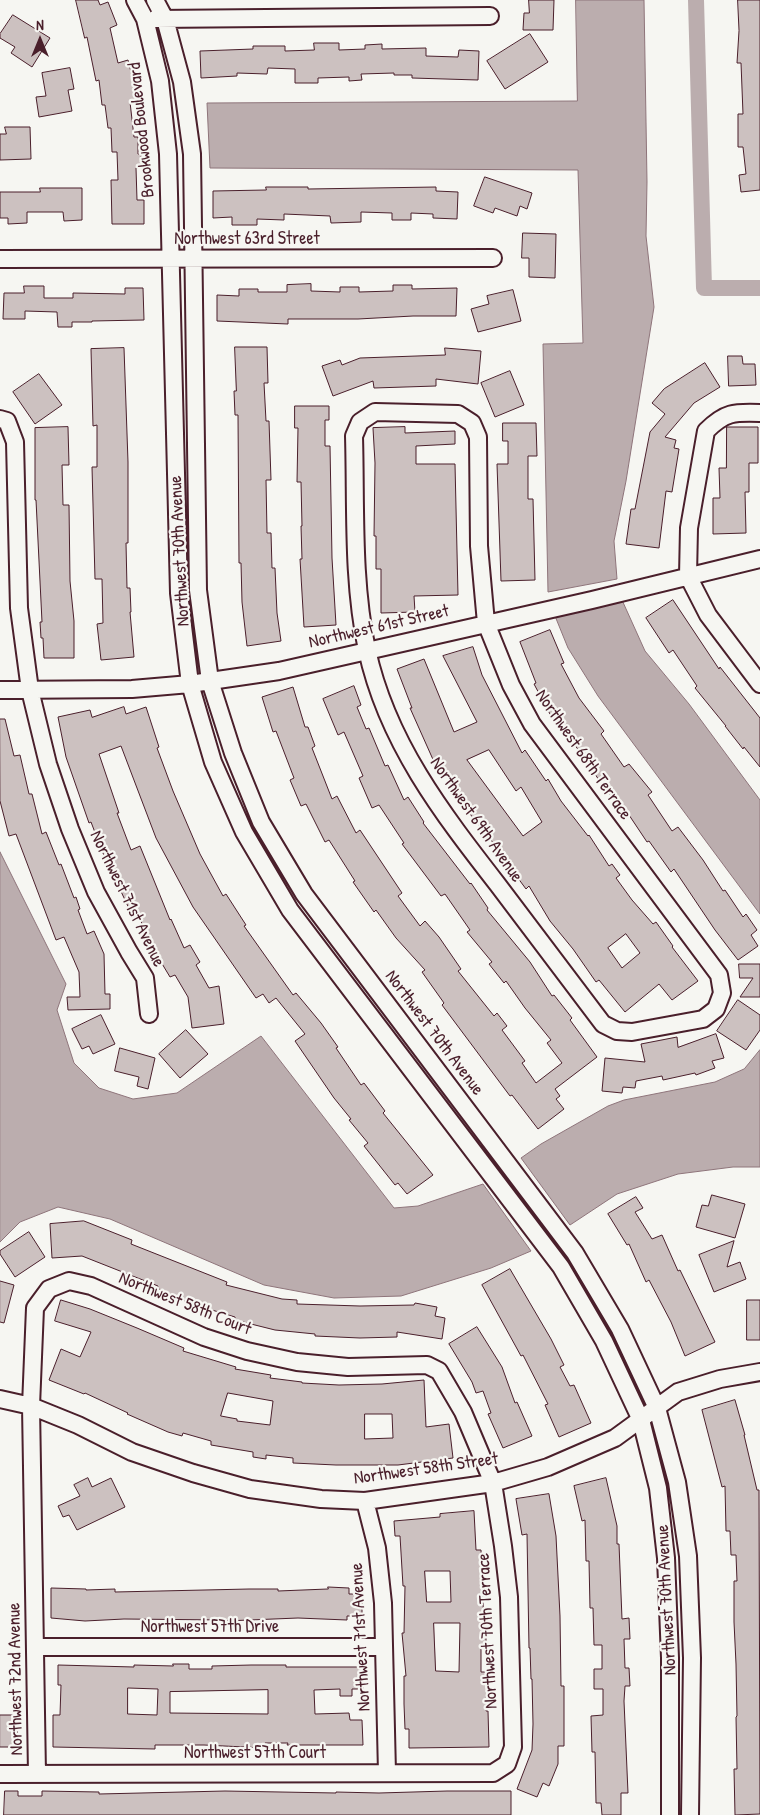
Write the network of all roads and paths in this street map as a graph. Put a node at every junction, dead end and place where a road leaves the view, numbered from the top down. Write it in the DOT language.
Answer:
graph roads {
  1 [pos="135,0"];
  2 [pos="155,0"];
  3 [pos="490,16"];
  4 [pos="145,19"];
  5 [pos="165,19"];
  6 [pos="493,258"];
  7 [pos="0,259"];
  8 [pos="172,259"];
  9 [pos="193,259"];
  10 [pos="760,413"];
  11 [pos="3,420"];
  12 [pos="360,422"];
  13 [pos="760,559"];
  14 [pos="688,576"];
  15 [pos="486,623"];
  16 [pos="367,650"];
  17 [pos="755,666"];
  18 [pos="210,681"];
  19 [pos="190,684"];
  20 [pos="760,684"];
  21 [pos="0,690"];
  22 [pos="30,690"];
  23 [pos="149,1014"];
  24 [pos="618,1031"];
  25 [pos="49,1288"];
  26 [pos="427,1364"];
  27 [pos="760,1372"];
  28 [pos="0,1399"];
  29 [pos="31,1406"];
  30 [pos="657,1408"];
  31 [pos="641,1420"];
  32 [pos="492,1483"];
  33 [pos="365,1501"];
  34 [pos="36,1647"];
  35 [pos="383,1647"];
  36 [pos="507,1764"];
  37 [pos="387,1773"];
  38 [pos="0,1774"];
  39 [pos="37,1774"];
  40 [pos="670,1815"];
  41 [pos="690,1815"];
  1 -- 4 [label="street, Brookwood Boulevard"];
  2 -- 5 [label="street"];
  3 -- 5 [label="street"];
  4 -- 5 [label="street"];
  4 -- 8 [label="street, Brookwood Boulevard"];
  5 -- 9 [label="street"];
  6 -- 9 [label="street, Northwest 63rd Street"];
  7 -- 8 [label="street, Northwest 63rd Street"];
  8 -- 9 [label="street, Northwest 63rd Street"];
  8 -- 19 [label="street, Northwest 70th Avenue"];
  9 -- 18 [label="street, Northwest 70th Avenue"];
  10 -- 14 [label="street"];
  11 -- 22 [label="street, Northwest 71st Avenue"];
  12 -- 15 [label="street, Northwest 68th Terrace"];
  12 -- 16 [label="street, Northwest 69th Avenue"];
  13 -- 14 [label="street, Northwest 61st Street"];
  14 -- 15 [label="street, Northwest 61st Street"];
  14 -- 17 [label="street"];
  15 -- 16 [label="street, Northwest 61st Street"];
  15 -- 24 [label="street, Northwest 68th Terrace"];
  16 -- 18 [label="street, Northwest 61st Street"];
  16 -- 24 [label="street, Northwest 69th Avenue"];
  17 -- 20 [label="street"];
  18 -- 19 [label="street, Northwest 61st Street"];
  18 -- 30 [label="street, Northwest 70th Avenue"];
  19 -- 22 [label="street, Northwest 61st Street"];
  19 -- 31 [label="street, Northwest 70th Avenue"];
  21 -- 22 [label="street, Northwest 61st Street"];
  22 -- 23 [label="street, Northwest 71st Avenue"];
  25 -- 26 [label="street, Northwest 58th Court"];
  25 -- 29 [label="street, Northwest 72nd Avenue"];
  26 -- 32 [label="street, Northwest 70th Terrace"];
  27 -- 30 [label="street, Northwest 58th Street"];
  28 -- 29 [label="street, Northwest 58th Street"];
  29 -- 33 [label="street, Northwest 58th Street"];
  29 -- 34 [label="street, Northwest 72nd Avenue"];
  30 -- 31 [label="street, Northwest 58th Street"];
  30 -- 41 [label="street, Northwest 70th Avenue"];
  31 -- 32 [label="street, Northwest 58th Street"];
  31 -- 40 [label="street, Northwest 70th Avenue"];
  32 -- 33 [label="street, Northwest 58th Street"];
  32 -- 36 [label="street, Northwest 70th Terrace"];
  33 -- 35 [label="street, Northwest 71st Avenue"];
  34 -- 35 [label="street, Northwest 57th Drive"];
  34 -- 39 [label="street, Northwest 72nd Avenue"];
  35 -- 37 [label="street, Northwest 71st Avenue"];
  36 -- 37 [label="street, Northwest 57th Court"];
  37 -- 39 [label="street, Northwest 57th Court"];
  38 -- 39 [label="street, Northwest 57th Court"];
}
